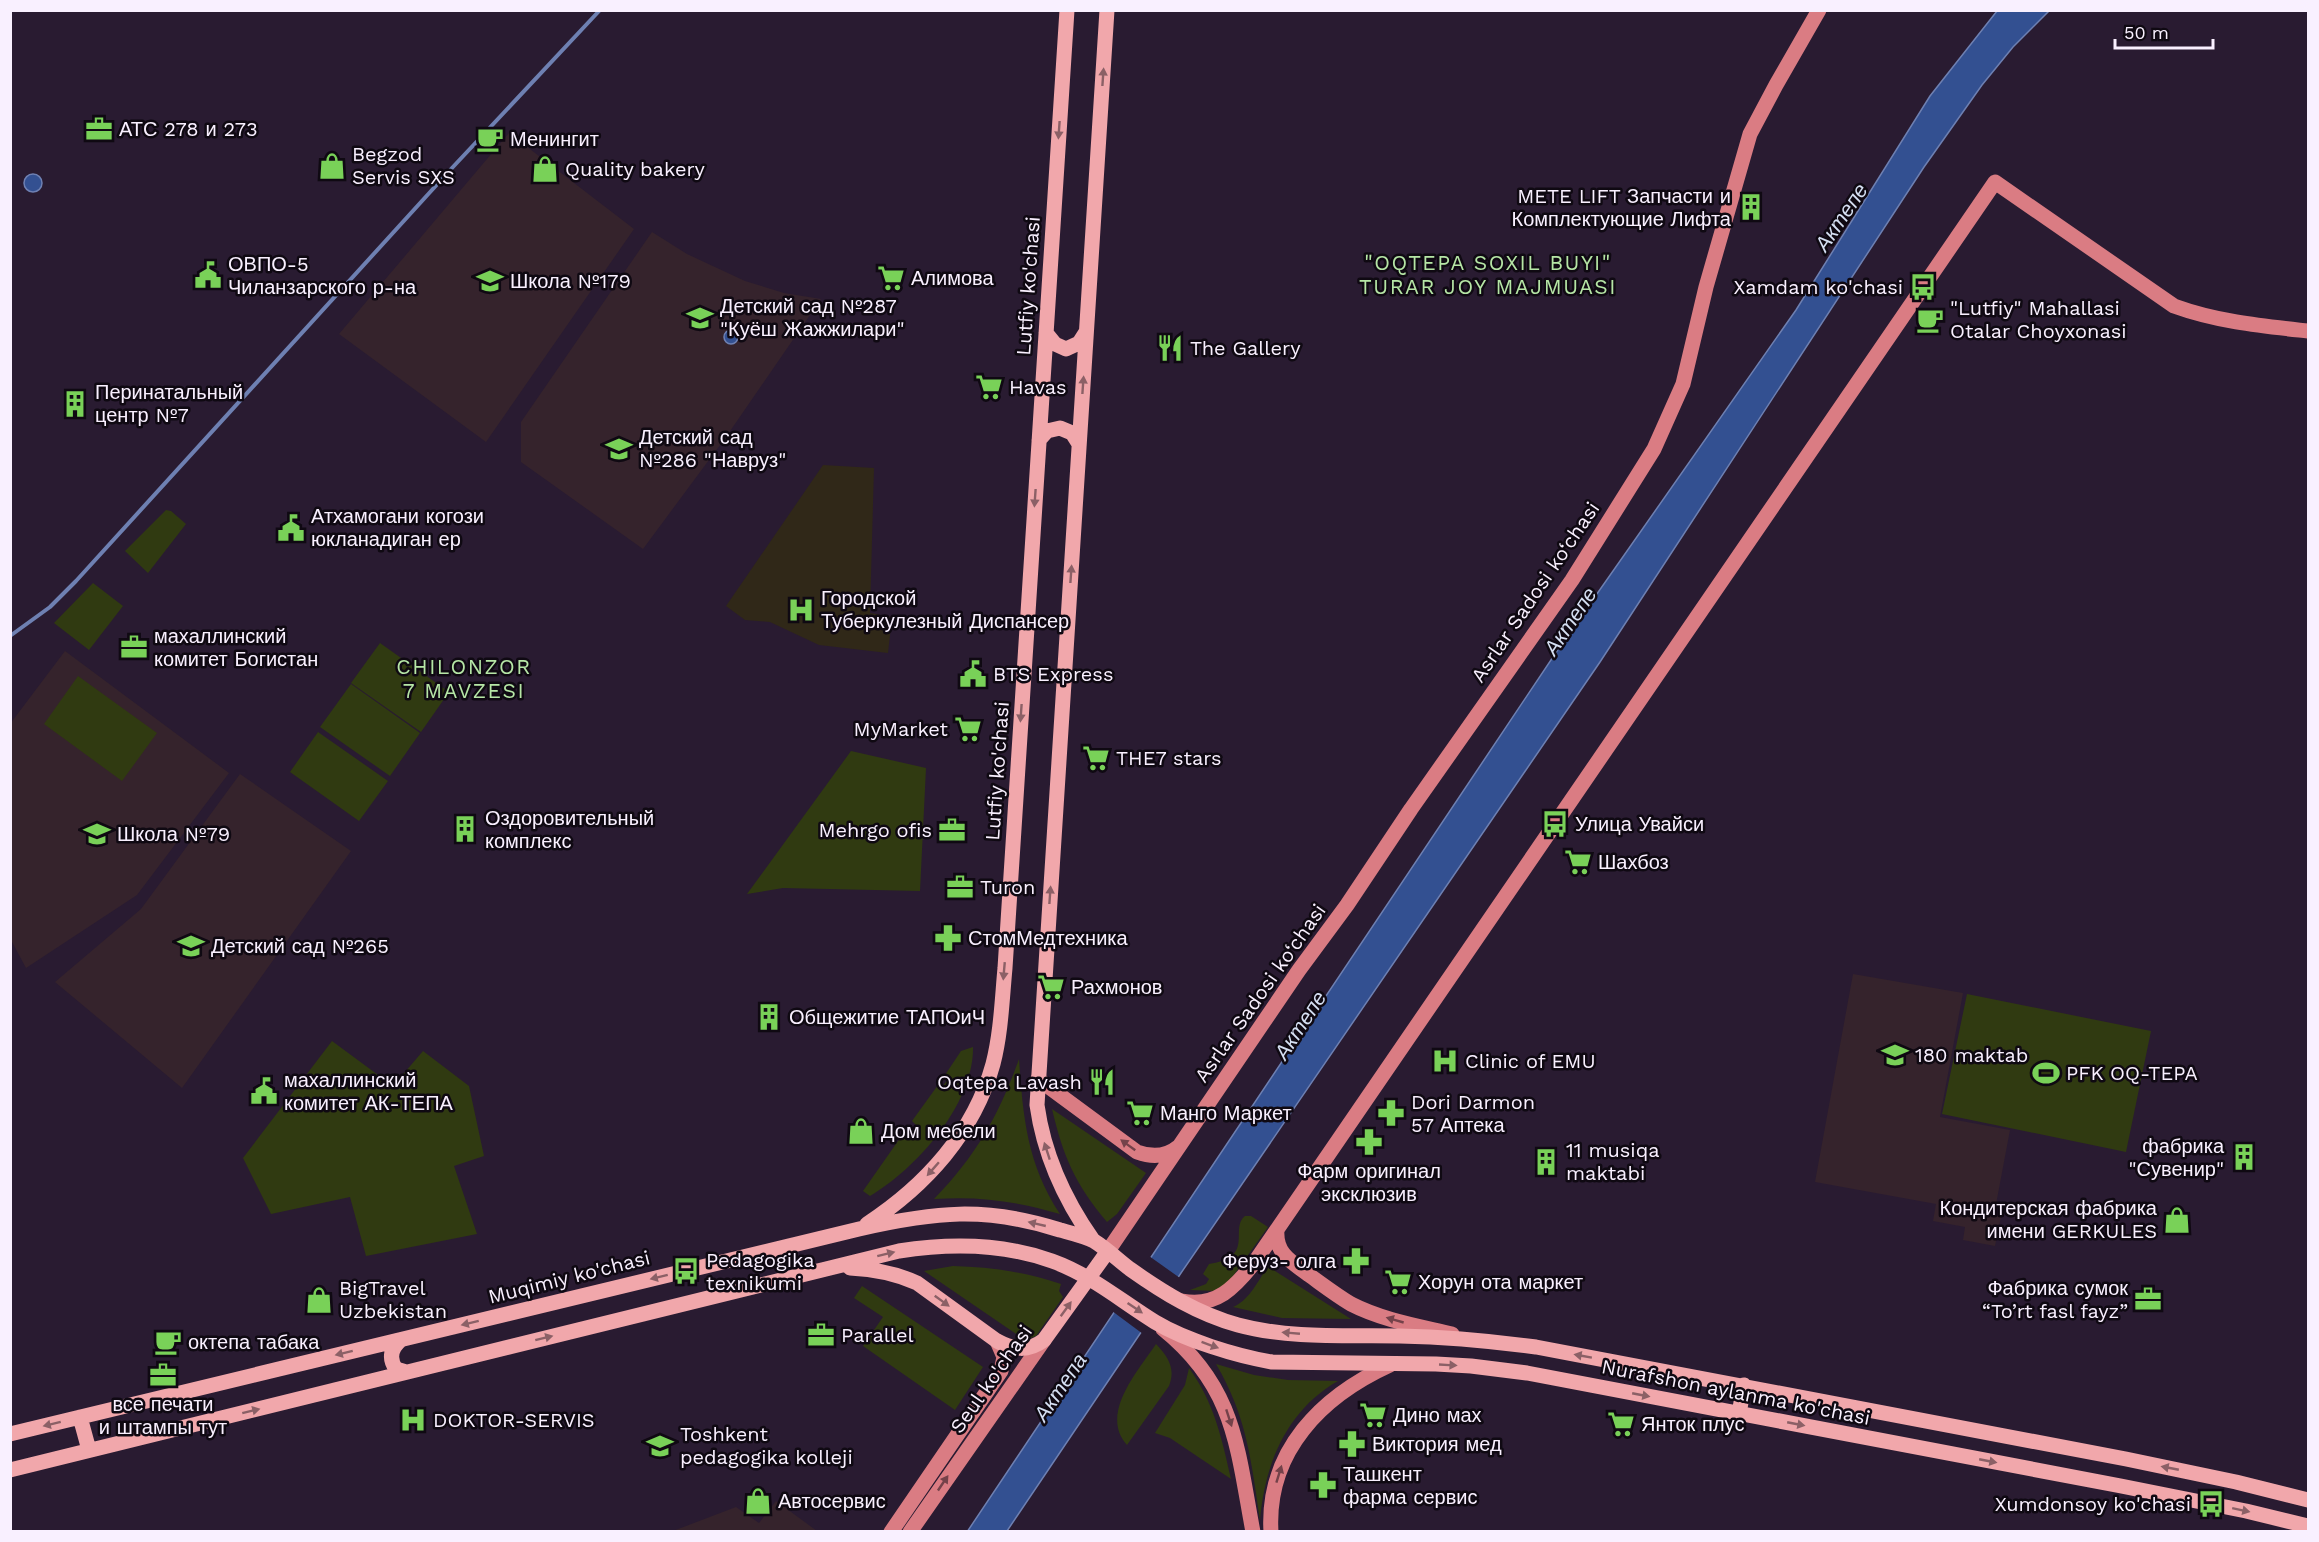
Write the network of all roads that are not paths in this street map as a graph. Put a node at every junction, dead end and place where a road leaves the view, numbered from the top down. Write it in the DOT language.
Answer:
graph roads {
  1 [pos="1067,10"];
  2 [pos="1107,10"];
  3 [pos="1819,10"];
  4 [pos="2308,331"];
  5 [pos="1086,332"];
  6 [pos="1046,333"];
  7 [pos="1039,440"];
  8 [pos="1079,444"];
  9 [pos="1038,1079"];
  10 [pos="1180,1145"];
  11 [pos="859,1229"];
  12 [pos="1277,1230"];
  13 [pos="1093,1240"];
  14 [pos="1108,1251"];
  15 [pos="1258,1257"];
  16 [pos="1288,1260"];
  17 [pos="829,1268"];
  18 [pos="1089,1278"];
  19 [pos="1174,1299"];
  20 [pos="1156,1323"];
  21 [pos="1473,1339"];
  22 [pos="401,1340"];
  23 [pos="1044,1340"];
  24 [pos="997,1341"];
  25 [pos="1390,1365"];
  26 [pos="406,1372"];
  27 [pos="1744,1385"];
  28 [pos="1846,1406"];
  29 [pos="1739,1414"];
  30 [pos="80,1417"];
  31 [pos="1841,1433"];
  32 [pos="10,1434"];
  33 [pos="89,1450"];
  34 [pos="2086,1452"];
  35 [pos="10,1470"];
  36 [pos="2081,1479"];
  37 [pos="2308,1500"];
  38 [pos="2308,1526"];
  39 [pos="891,1532"];
  40 [pos="910,1532"];
  41 [pos="1253,1532"];
  42 [pos="1271,1532"];
  1 -- 6 [label="main road, Lutfiy ko'chasi, one-way"];
  5 -- 2 [label="main road, one-way"];
  3 -- 10 [label="street, Asrlar Sadosi ko‘chasi"];
  4 -- 12 [label="street"];
  5 -- 6 [label="main road"];
  8 -- 5 [label="main road, one-way"];
  6 -- 7 [label="main road, Lutfiy ko'chasi"];
  7 -- 8 [label="main road"];
  7 -- 11 [label="main road, Lutfiy ko'chasi, one-way"];
  9 -- 8 [label="main road, one-way"];
  10 -- 9 [label="street, one-way"];
  13 -- 9 [label="main road, one-way"];
  10 -- 14 [label="street, Asrlar Sadosi ko‘chasi"];
  13 -- 11 [label="main road, Muqimiy ko'chasi, one-way"];
  11 -- 22 [label="main road, Muqimiy ko'chasi, one-way"];
  12 -- 15 [label="street"];
  12 -- 16 [label="street"];
  13 -- 14 [label="main road, Muqimiy ko'chasi"];
  14 -- 18 [label="main road, Seul ko'chasi"];
  14 -- 19 [label="main road, Muqimiy ko'chasi"];
  15 -- 16 [label="street"];
  15 -- 19 [label="street"];
  21 -- 16 [label="street, one-way"];
  17 -- 18 [label="main road, one-way"];
  17 -- 24 [label="main road, one-way"];
  26 -- 17 [label="main road, one-way"];
  18 -- 20 [label="main road, Nurafshon aylanma ko'chasi, one-way"];
  23 -- 18 [label="main road, Seul ko'chasi, one-way"];
  21 -- 19 [label="main road, Nurafshon aylanma ko'chasi, one-way"];
  20 -- 25 [label="main road, Nurafshon aylanma ko'chasi, one-way"];
  20 -- 41 [label="street, one-way"];
  27 -- 21 [label="main road, Nurafshon aylanma ko'chasi, one-way"];
  22 -- 26 [label="main road"];
  22 -- 30 [label="main road, Muqimiy ko'chasi, one-way"];
  23 -- 24 [label="main road"];
  40 -- 23 [label="street, Seul ko'chasi, one-way"];
  24 -- 39 [label="street"];
  25 -- 29 [label="main road, Nurafshon aylanma ko'chasi, one-way"];
  42 -- 25 [label="street, one-way"];
  33 -- 26 [label="main road, one-way"];
  27 -- 28 [label="main road, Nurafshon aylanma ko'chasi"];
  27 -- 29 [label="main road"];
  28 -- 31 [label="main road"];
  28 -- 34 [label="main road, Nurafshon aylanma ko'chasi"];
  29 -- 31 [label="main road, Nurafshon aylanma ko'chasi, one-way"];
  30 -- 32 [label="main road, Muqimiy ko'chasi, one-way"];
  30 -- 33 [label="main road"];
  31 -- 36 [label="main road, Nurafshon aylanma ko'chasi, one-way"];
  33 -- 35 [label="main road"];
  34 -- 36 [label="main road"];
  37 -- 34 [label="main road, Nurafshon aylanma ko'chasi, one-way"];
  36 -- 38 [label="main road, Nurafshon aylanma ko'chasi, one-way"];
}
